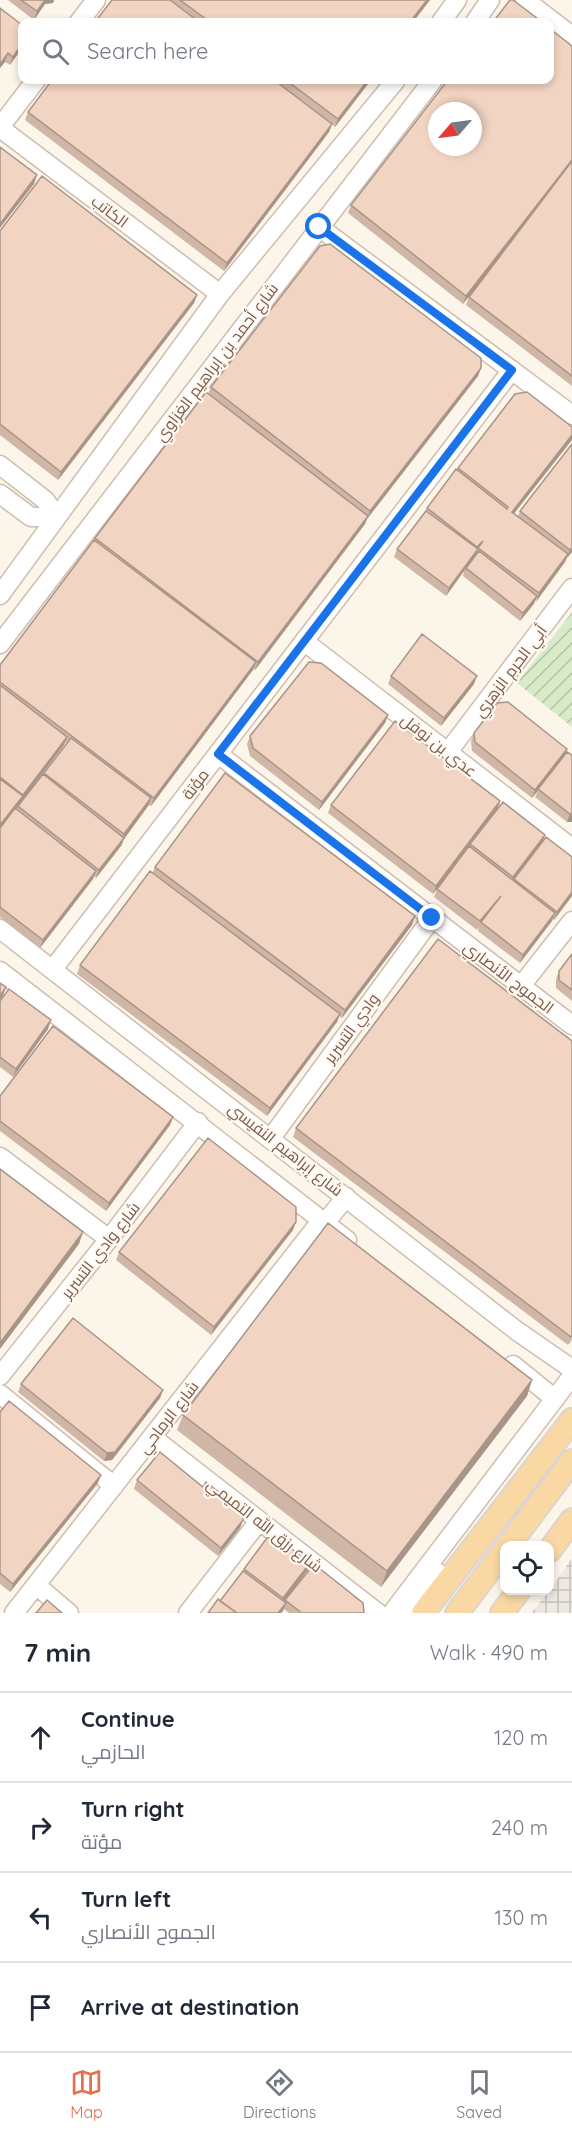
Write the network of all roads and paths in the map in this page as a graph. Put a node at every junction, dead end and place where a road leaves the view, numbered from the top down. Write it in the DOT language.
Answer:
graph roads {
  1 [pos="96,0"];
  2 [pos="457,0"];
  3 [pos="490,0"];
  4 [pos="525,0"];
  5 [pos="82,18"];
  6 [pos="444,18"];
  7 [pos="478,18"];
  8 [pos="548,18"];
  9 [pos="554,22"];
  10 [pos="572,36"];
  11 [pos="33,84"];
  12 [pos="393,84"];
  13 [pos="430,84"];
  14 [pos="0,127"];
  15 [pos="319,227"];
  16 [pos="219,294"];
  17 [pos="512,370"];
  18 [pos="572,415"];
  19 [pos="0,465"];
  20 [pos="0,494"];
  21 [pos="57,517"];
  22 [pos="572,588"];
  23 [pos="0,595"];
  24 [pos="305,642"];
  25 [pos="0,644"];
  26 [pos="448,753"];
  27 [pos="218,754"];
  28 [pos="572,848"];
  29 [pos="432,918"];
  30 [pos="572,921"];
  31 [pos="0,929"];
  32 [pos="53,969"];
  33 [pos="0,971"];
  34 [pos="521,986"];
  35 [pos="572,1025"];
  36 [pos="198,1122"];
  37 [pos="271,1138"];
  38 [pos="0,1157"];
  39 [pos="346,1197"];
  40 [pos="323,1222"];
  41 [pos="109,1239"];
  42 [pos="363,1252"];
  43 [pos="518,1331"];
  44 [pos="572,1370"];
  45 [pos="0,1376"];
  46 [pos="572,1376"];
  47 [pos="0,1394"];
  48 [pos="555,1399"];
  49 [pos="572,1420"];
  50 [pos="152,1437"];
  51 [pos="572,1461"];
  52 [pos="500,1471"];
  53 [pos="114,1486"];
  54 [pos="572,1520"];
  55 [pos="259,1521"];
  56 [pos="511,1541"];
  57 [pos="554,1543"];
  58 [pos="500,1556"];
  59 [pos="36,1585"];
  60 [pos="515,1595"];
  61 [pos="14,1613"];
  62 [pos="69,1613"];
  63 [pos="188,1613"];
  64 [pos="378,1613"];
  65 [pos="392,1613"];
  66 [pos="411,1613"];
  67 [pos="423,1613"];
  68 [pos="457,1613"];
  69 [pos="502,1613"];
  1 -- 5 [label="street"];
  2 -- 6 [label="street"];
  3 -- 7 [label="street"];
  4 -- 8 [label="street"];
  9 -- 10 [label="street"];
  11 -- 14 [label="street"];
  12 -- 16 [label="street"];
  13 -- 15 [label="street, شارع أحمد بن إبراهيم الغزاوي"];
  14 -- 16 [label="street, الكاتب"];
  15 -- 17 [label="street"];
  15 -- 25 [label="street, شارع أحمد بن إبراهيم الغزاوي"];
  16 -- 21 [label="street"];
  17 -- 18 [label="street"];
  17 -- 24 [label="street, مؤتة"];
  19 -- 21 [label="street"];
  20 -- 21 [label="street"];
  21 -- 23 [label="street"];
  22 -- 26 [label="street, أبي الحرم الزهري"];
  24 -- 26 [label="street, عدي بن نوفل"];
  24 -- 27 [label="street, مؤتة"];
  26 -- 28 [label="street, عدي بن نوفل"];
  27 -- 29 [label="street, الجموح الأنصاري"];
  27 -- 32 [label="street, مؤتة"];
  29 -- 34 [label="street, الجموح الأنصاري"];
  29 -- 37 [label="street, وادي التسرير"];
  30 -- 34 [label="street"];
  31 -- 32 [label="street, شارع إبراهيم النفيسي"];
  32 -- 37 [label="street, شارع إبراهيم النفيسي"];
  33 -- 36 [label="street, شارع إبراهيم النفيسي"];
  34 -- 35 [label="street, الجموح الأنصاري"];
  36 -- 40 [label="street, شارع إبراهيم النفيسي"];
  36 -- 41 [label="street, شارع وادي التسرير"];
  37 -- 39 [label="street, شارع إبراهيم النفيسي"];
  38 -- 41 [label="street"];
  39 -- 40 [label="street, شارع الرماحي"];
  39 -- 43 [label="street, شارع إبراهيم النفيسي"];
  40 -- 42 [label="street, شارع إبراهيم النفيسي"];
  40 -- 50 [label="street, شارع الرماحي"];
  41 -- 45 [label="street, شارع وادي التسرير"];
  43 -- 44 [label="street, شارع إبراهيم النفيسي"];
  43 -- 48 [label="street"];
  46 -- 48 [label="street"];
  47 -- 53 [label="street"];
  48 -- 52 [label="street"];
  49 -- 67 [label="main road"];
  50 -- 53 [label="street, شارع الرماحي"];
  50 -- 55 [label="street, شارع رزق الله التميمي"];
  51 -- 56 [label="main road"];
  52 -- 65 [label="street"];
  52 -- 66 [label="street"];
  53 -- 59 [label="street, شارع الرماحي"];
  54 -- 57 [label="main road"];
  55 -- 63 [label="street"];
  55 -- 64 [label="street, شارع رزق الله التميمي"];
  58 -- 68 [label="main road"];
  59 -- 61 [label="street, شارع الرماحي"];
  59 -- 62 [label="street"];
  60 -- 69 [label="main road"];
}
